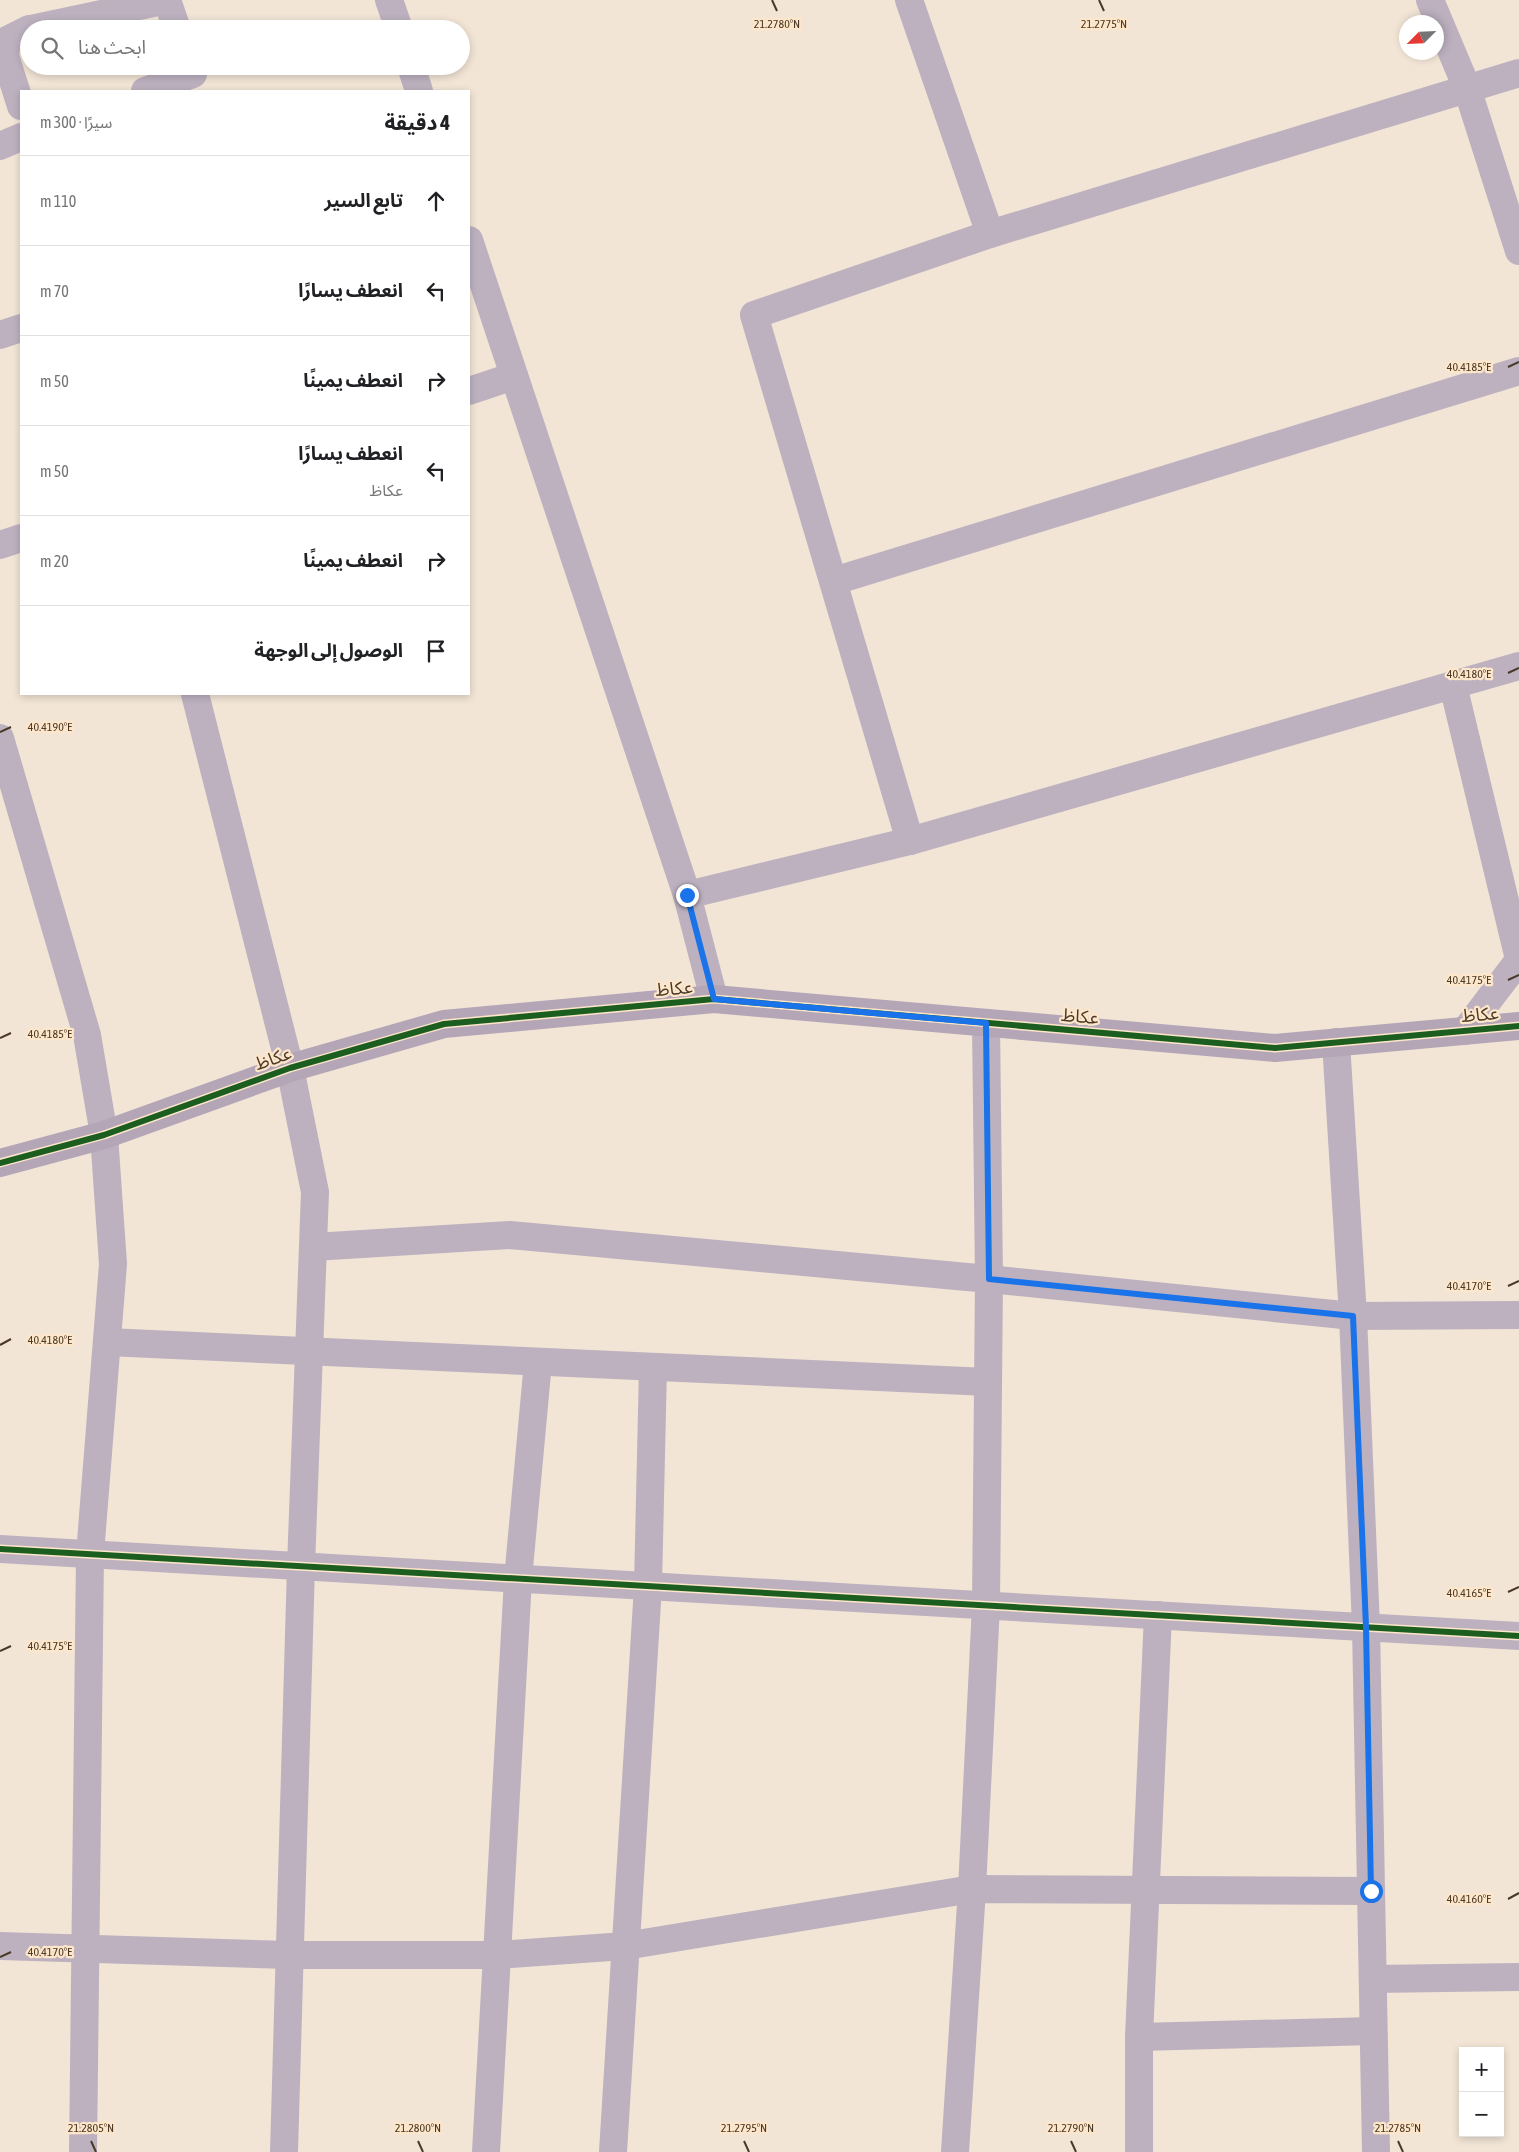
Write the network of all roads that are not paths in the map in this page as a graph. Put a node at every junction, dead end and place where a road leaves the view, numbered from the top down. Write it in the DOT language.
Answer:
graph roads {
  1 [pos="167,0"];
  2 [pos="389,0"];
  3 [pos="909,0"];
  4 [pos="1430,0"];
  5 [pos="73,20"];
  6 [pos="174,20"];
  7 [pos="396,20"];
  8 [pos="20,34"];
  9 [pos="1519,73"];
  10 [pos="414,75"];
  11 [pos="195,77"];
  12 [pos="1467,88"];
  13 [pos="150,90"];
  14 [pos="419,90"];
  15 [pos="20,103"];
  16 [pos="20,137"];
  17 [pos="0,146"];
  18 [pos="990,234"];
  19 [pos="470,243"];
  20 [pos="1519,251"];
  21 [pos="20,328"];
  22 [pos="0,335"];
  23 [pos="1519,371"];
  24 [pos="514,376"];
  25 [pos="470,391"];
  26 [pos="20,538"];
  27 [pos="0,546"];
  28 [pos="834,580"];
  29 [pos="1519,666"];
  30 [pos="1453,686"];
  31 [pos="195,695"];
  32 [pos="0,738"];
  33 [pos="910,842"];
  34 [pos="687,895"];
  35 [pos="1519,959"];
  36 [pos="714,999"];
  37 [pos="986,1023"];
  38 [pos="1519,1026"];
  39 [pos="1465,1031"];
  40 [pos="1336,1042"];
  41 [pos="290,1068"];
  42 [pos="104,1134"];
  43 [pos="0,1163"];
  44 [pos="313,1247"];
  45 [pos="989,1279"];
  46 [pos="1519,1315"];
  47 [pos="1353,1316"];
  48 [pos="107,1342"];
  49 [pos="309,1352"];
  50 [pos="538,1362"];
  51 [pos="653,1367"];
  52 [pos="988,1382"];
  53 [pos="0,1549"];
  54 [pos="90,1554"];
  55 [pos="301,1566"];
  56 [pos="518,1579"];
  57 [pos="648,1586"];
  58 [pos="986,1605"];
  59 [pos="1158,1615"];
  60 [pos="1366,1627"];
  61 [pos="1519,1636"];
  62 [pos="972,1889"];
  63 [pos="1145,1890"];
  64 [pos="1371,1891"];
  65 [pos="0,1946"];
  66 [pos="625,1946"];
  67 [pos="85,1950"];
  68 [pos="289,1955"];
  69 [pos="498,1955"];
  70 [pos="1519,1977"];
  71 [pos="1373,1979"];
  72 [pos="1373,2031"];
  73 [pos="1139,2037"];
  74 [pos="83,2152"];
  75 [pos="284,2152"];
  76 [pos="486,2152"];
  77 [pos="613,2152"];
  78 [pos="955,2152"];
  79 [pos="1139,2152"];
  80 [pos="1376,2152"];
  1 -- 5 [label="street"];
  1 -- 6 [label="street"];
  2 -- 7 [label="street"];
  3 -- 18 [label="street"];
  4 -- 12 [label="street"];
  8 -- 15 [label="street"];
  9 -- 12 [label="street"];
  10 -- 14 [label="street"];
  11 -- 13 [label="street"];
  12 -- 18 [label="street"];
  12 -- 20 [label="street"];
  16 -- 17 [label="street"];
  18 -- 28 [label="street"];
  19 -- 24 [label="street"];
  21 -- 22 [label="street"];
  23 -- 28 [label="street"];
  24 -- 25 [label="street"];
  24 -- 34 [label="street"];
  26 -- 27 [label="street"];
  28 -- 33 [label="street"];
  29 -- 30 [label="street"];
  30 -- 33 [label="street"];
  30 -- 35 [label="street"];
  31 -- 41 [label="street"];
  32 -- 42 [label="street"];
  33 -- 34 [label="street"];
  34 -- 36 [label="street"];
  35 -- 39 [label="street"];
  36 -- 37 [label="street, عكاظ"];
  36 -- 41 [label="street, عكاظ"];
  37 -- 40 [label="street, عكاظ"];
  37 -- 45 [label="street"];
  38 -- 39 [label="street, عكاظ"];
  39 -- 40 [label="street, عكاظ"];
  40 -- 47 [label="street"];
  41 -- 42 [label="street, عكاظ"];
  41 -- 44 [label="street"];
  42 -- 43 [label="street, عكاظ"];
  42 -- 48 [label="street"];
  44 -- 45 [label="street"];
  44 -- 49 [label="street"];
  45 -- 47 [label="street"];
  45 -- 52 [label="street"];
  46 -- 47 [label="street"];
  47 -- 60 [label="street"];
  48 -- 49 [label="street"];
  48 -- 54 [label="street"];
  49 -- 50 [label="street"];
  49 -- 55 [label="street"];
  50 -- 51 [label="street"];
  50 -- 56 [label="street"];
  51 -- 52 [label="street"];
  51 -- 57 [label="street"];
  52 -- 58 [label="street"];
  53 -- 54 [label="street"];
  54 -- 55 [label="street"];
  54 -- 67 [label="street"];
  55 -- 56 [label="street"];
  55 -- 68 [label="street"];
  56 -- 57 [label="street"];
  56 -- 69 [label="street"];
  57 -- 58 [label="street"];
  57 -- 66 [label="street"];
  58 -- 59 [label="street"];
  58 -- 62 [label="street"];
  59 -- 60 [label="street"];
  59 -- 63 [label="street"];
  60 -- 61 [label="street"];
  60 -- 64 [label="street"];
  62 -- 63 [label="street"];
  62 -- 66 [label="street"];
  62 -- 78 [label="street"];
  63 -- 64 [label="street"];
  63 -- 73 [label="street"];
  64 -- 71 [label="street"];
  65 -- 67 [label="street"];
  66 -- 69 [label="street"];
  66 -- 77 [label="street"];
  67 -- 68 [label="street"];
  67 -- 74 [label="street"];
  68 -- 69 [label="street"];
  68 -- 75 [label="street"];
  69 -- 76 [label="street"];
  70 -- 71 [label="street"];
  71 -- 72 [label="street"];
  72 -- 73 [label="street"];
  72 -- 80 [label="street"];
  73 -- 79 [label="street"];
}
